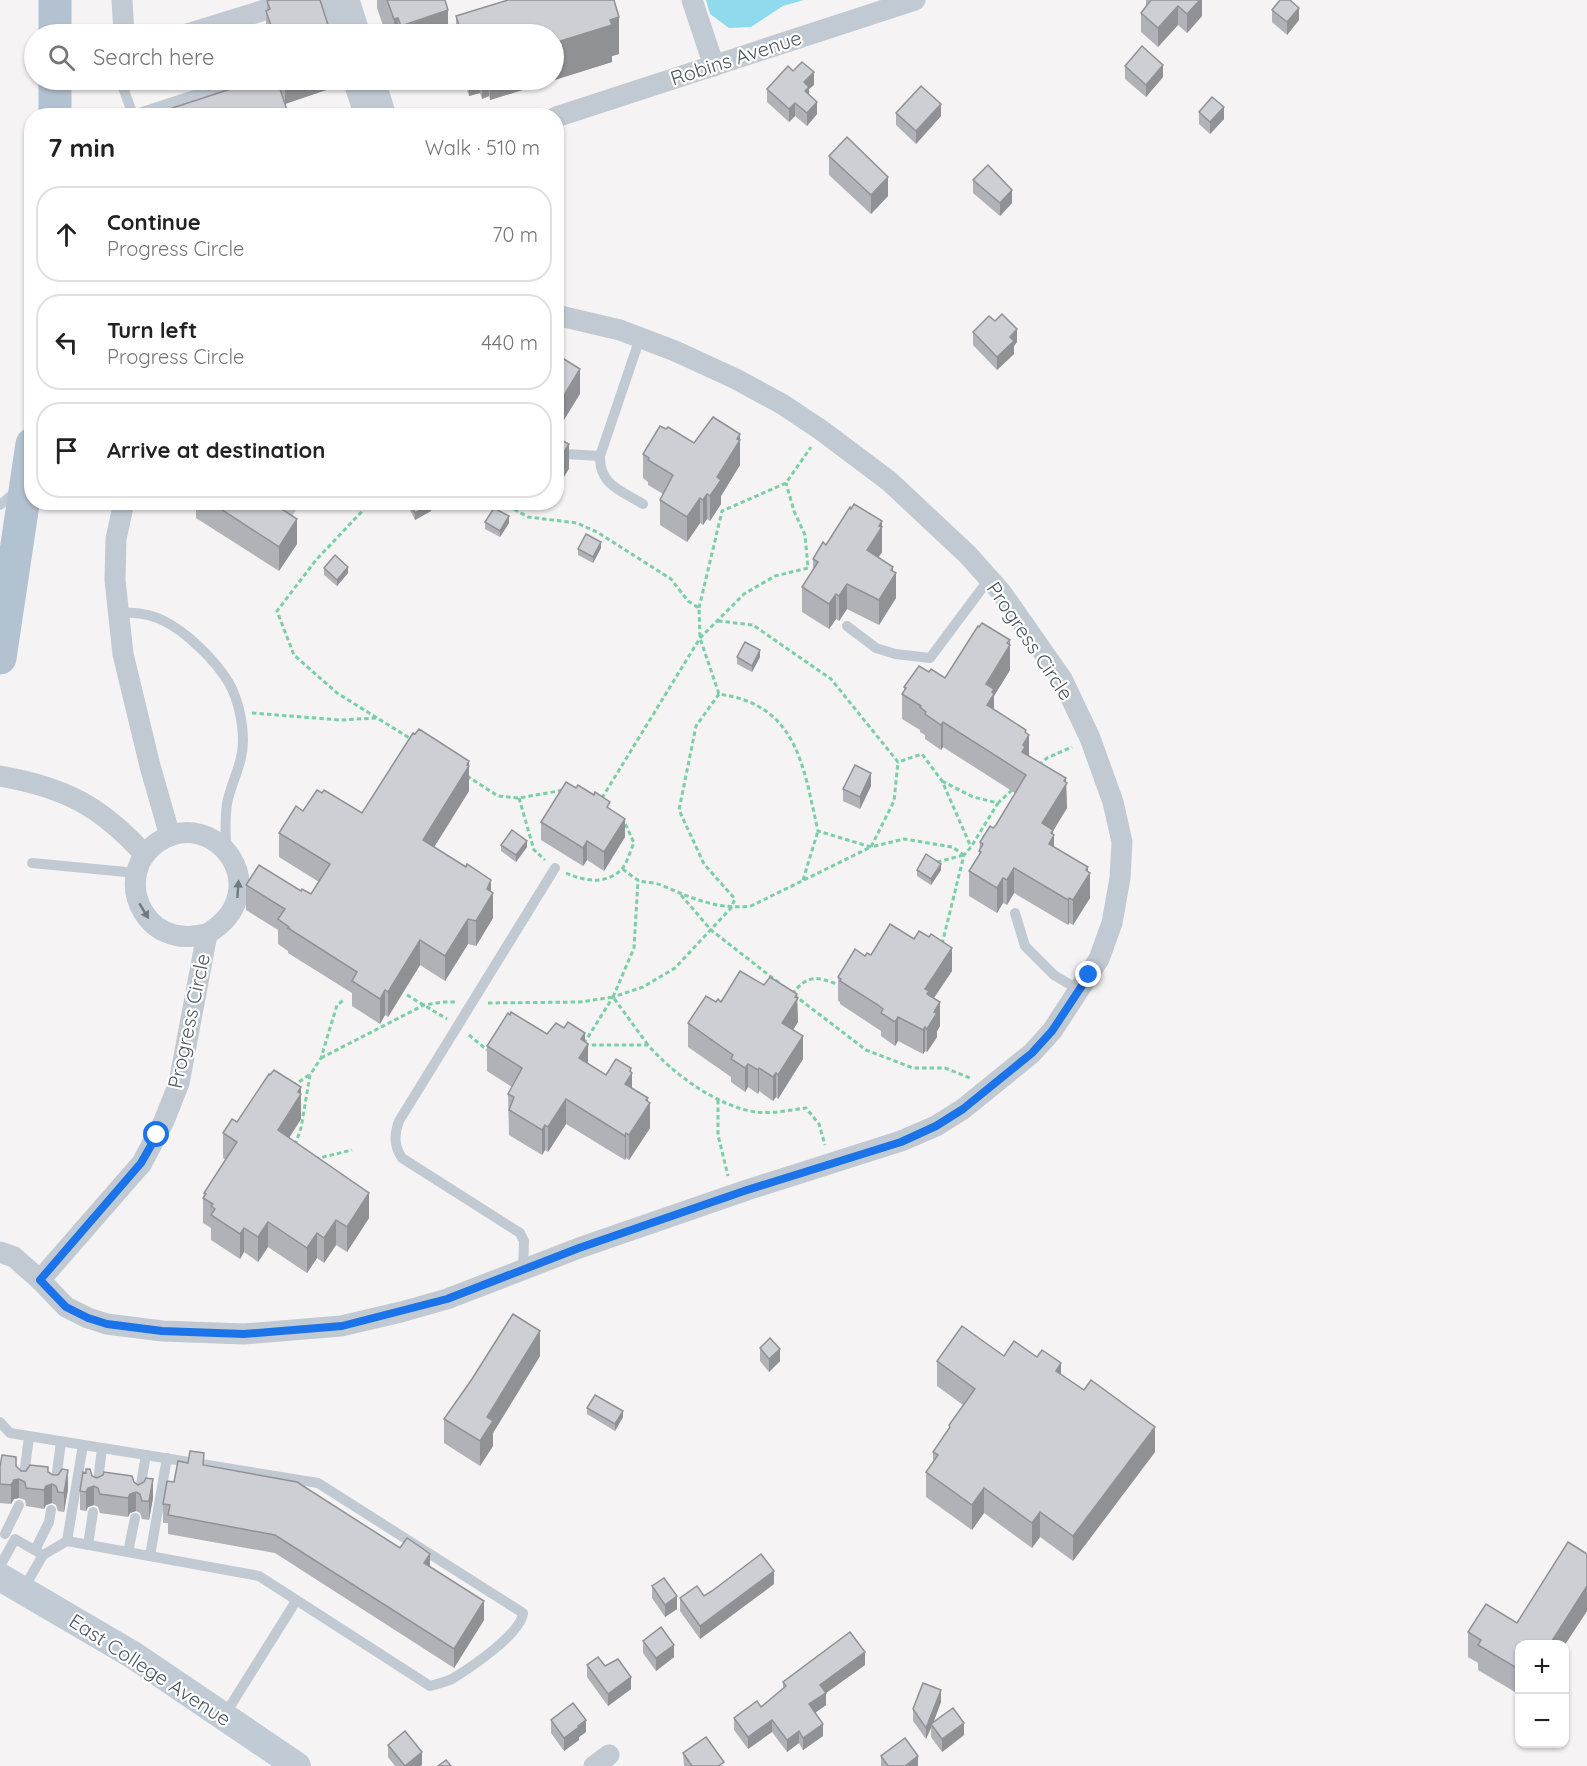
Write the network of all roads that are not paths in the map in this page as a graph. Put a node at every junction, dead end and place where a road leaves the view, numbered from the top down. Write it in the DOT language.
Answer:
graph roads {
  1 [pos="55,0"];
  2 [pos="122,0"];
  3 [pos="297,0"];
  4 [pos="328,0"];
  5 [pos="349,0"];
  6 [pos="692,0"];
  7 [pos="915,0"];
  8 [pos="55,24"];
  9 [pos="123,24"];
  10 [pos="235,24"];
  11 [pos="336,24"];
  12 [pos="357,24"];
  13 [pos="714,66"];
  14 [pos="55,90"];
  15 [pos="124,90"];
  16 [pos="210,90"];
  17 [pos="356,90"];
  18 [pos="378,90"];
  19 [pos="55,108"];
  20 [pos="130,108"];
  21 [pos="154,108"];
  22 [pos="362,108"];
  23 [pos="384,108"];
  24 [pos="564,114"];
  25 [pos="564,317"];
  26 [pos="640,338"];
  27 [pos="565,454"];
  28 [pos="600,456"];
  29 [pos="24,484"];
  30 [pos="24,496"];
  31 [pos="643,504"];
  32 [pos="0,506"];
  33 [pos="122,510"];
  34 [pos="290,510"];
  35 [pos="280,524"];
  36 [pos="989,579"];
  37 [pos="117,612"];
  38 [pos="847,626"];
  39 [pos="0,658"];
  40 [pos="0,776"];
  41 [pos="170,836"];
  42 [pos="226,850"];
  43 [pos="32,863"];
  44 [pos="141,864"];
  45 [pos="555,868"];
  46 [pos="1015,913"];
  47 [pos="207,934"];
  48 [pos="1080,990"];
  49 [pos="0,1252"];
  50 [pos="523,1271"];
  51 [pos="40,1280"];
  52 [pos="0,1422"];
  53 [pos="29,1437"];
  54 [pos="61,1442"];
  55 [pos="83,1445"];
  56 [pos="102,1448"];
  57 [pos="146,1455"];
  58 [pos="167,1458"];
  59 [pos="23,1483"];
  60 [pos="55,1487"];
  61 [pos="97,1489"];
  62 [pos="139,1496"];
  63 [pos="19,1506"];
  64 [pos="51,1510"];
  65 [pos="93,1512"];
  66 [pos="135,1518"];
  67 [pos="7,1535"];
  68 [pos="67,1541"];
  69 [pos="87,1545"];
  70 [pos="39,1552"];
  71 [pos="128,1552"];
  72 [pos="150,1556"];
  73 [pos="0,1566"];
  74 [pos="11,1584"];
  75 [pos="296,1601"];
  76 [pos="224,1717"];
  77 [pos="297,1766"];
  1 -- 8 [label="main road"];
  2 -- 9 [label="street"];
  3 -- 10 [label="street"];
  4 -- 11 [label="street"];
  5 -- 12 [label="street"];
  6 -- 13 [label="street"];
  7 -- 13 [label="street, Robins Avenue"];
  13 -- 24 [label="street, Robins Avenue"];
  14 -- 19 [label="main road"];
  15 -- 20 [label="lane"];
  16 -- 21 [label="lane"];
  17 -- 22 [label="street"];
  18 -- 23 [label="street"];
  25 -- 26 [label="street, Progress Circle"];
  26 -- 28 [label="lane"];
  26 -- 36 [label="street, Progress Circle"];
  27 -- 28 [label="lane"];
  28 -- 31 [label="lane"];
  29 -- 32 [label="lane"];
  30 -- 39 [label="main road"];
  33 -- 37 [label="street"];
  34 -- 35 [label="lane"];
  36 -- 38 [label="lane"];
  36 -- 48 [label="street, Progress Circle"];
  37 -- 41 [label="street"];
  37 -- 42 [label="lane"];
  40 -- 44 [label="street"];
  41 -- 42 [label="street"];
  41 -- 44 [label="street"];
  47 -- 42 [label="street, Progress Circle, one-way"];
  43 -- 44 [label="lane"];
  44 -- 47 [label="street, Progress Circle, one-way"];
  45 -- 50 [label="lane"];
  46 -- 48 [label="lane"];
  47 -- 51 [label="street, Progress Circle"];
  48 -- 50 [label="street, Progress Circle"];
  49 -- 51 [label="street, Progress Circle"];
  50 -- 51 [label="street, Progress Circle"];
  52 -- 53 [label="lane"];
  53 -- 54 [label="lane"];
  53 -- 59 [label="lane"];
  54 -- 55 [label="lane"];
  54 -- 60 [label="lane"];
  55 -- 56 [label="lane"];
  55 -- 68 [label="lane"];
  56 -- 57 [label="lane"];
  56 -- 61 [label="lane"];
  57 -- 58 [label="lane"];
  57 -- 62 [label="lane"];
  58 -- 72 [label="lane"];
  58 -- 75 [label="lane"];
  63 -- 67 [label="lane"];
  64 -- 70 [label="lane"];
  65 -- 69 [label="lane"];
  66 -- 71 [label="lane"];
  67 -- 70 [label="lane"];
  67 -- 73 [label="lane"];
  68 -- 69 [label="lane"];
  68 -- 70 [label="lane"];
  69 -- 71 [label="lane"];
  70 -- 74 [label="lane"];
  71 -- 72 [label="lane"];
  72 -- 75 [label="lane"];
  74 -- 76 [label="main road, East College Avenue"];
  75 -- 76 [label="lane"];
  76 -- 77 [label="main road, East College Avenue"];
}
